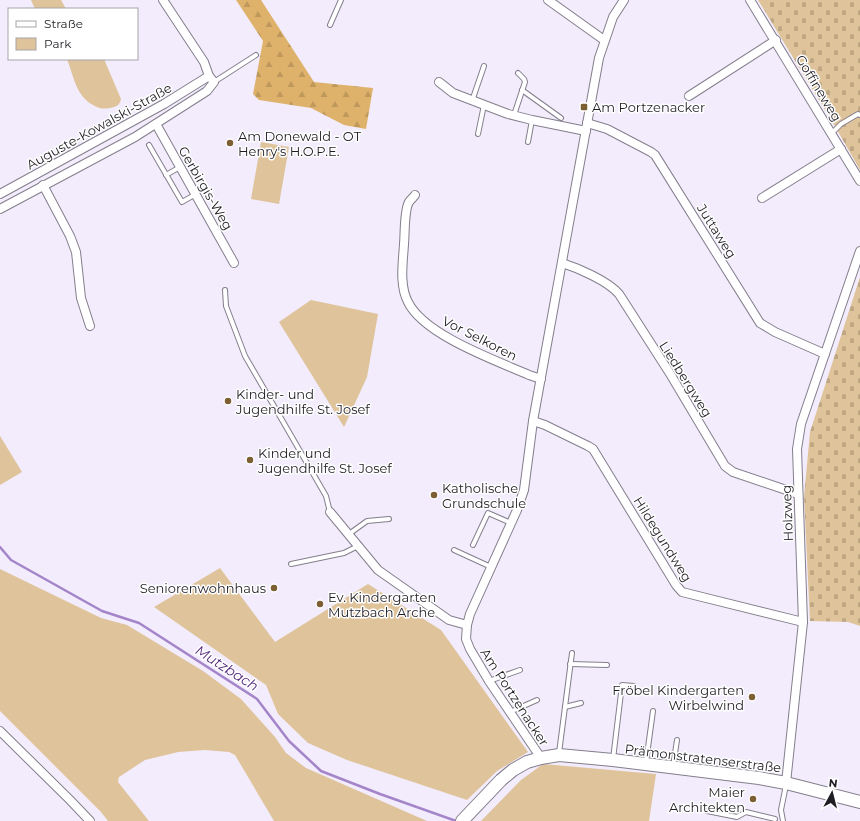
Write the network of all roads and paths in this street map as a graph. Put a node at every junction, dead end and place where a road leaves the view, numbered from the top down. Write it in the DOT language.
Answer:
graph roads {
  1 [pos="163,0"];
  2 [pos="341,0"];
  3 [pos="548,0"];
  4 [pos="624,0"];
  5 [pos="750,0"];
  6 [pos="330,25"];
  7 [pos="604,40"];
  8 [pos="776,40"];
  9 [pos="256,55"];
  10 [pos="484,66"];
  11 [pos="518,73"];
  12 [pos="212,79"];
  13 [pos="439,82"];
  14 [pos="522,90"];
  15 [pos="689,96"];
  16 [pos="472,101"];
  17 [pos="484,105"];
  18 [pos="860,115"];
  19 [pos="514,116"];
  20 [pos="561,118"];
  21 [pos="532,120"];
  22 [pos="156,124"];
  23 [pos="586,127"];
  24 [pos="832,133"];
  25 [pos="478,134"];
  26 [pos="528,142"];
  27 [pos="149,146"];
  28 [pos="841,149"];
  29 [pos="180,167"];
  30 [pos="166,175"];
  31 [pos="860,181"];
  32 [pos="43,185"];
  33 [pos="0,194"];
  34 [pos="196,194"];
  35 [pos="415,195"];
  36 [pos="762,198"];
  37 [pos="0,209"];
  38 [pos="860,251"];
  39 [pos="234,263"];
  40 [pos="562,263"];
  41 [pos="225,290"];
  42 [pos="90,326"];
  43 [pos="825,354"];
  44 [pos="541,379"];
  45 [pos="533,422"];
  46 [pos="798,494"];
  47 [pos="330,512"];
  48 [pos="389,519"];
  49 [pos="511,523"];
  50 [pos="349,535"];
  51 [pos="473,545"];
  52 [pos="358,546"];
  53 [pos="454,550"];
  54 [pos="290,564"];
  55 [pos="491,567"];
  56 [pos="803,622"];
  57 [pos="467,625"];
  58 [pos="572,653"];
  59 [pos="570,664"];
  60 [pos="607,665"];
  61 [pos="520,670"];
  62 [pos="489,681"];
  63 [pos="634,686"];
  64 [pos="537,700"];
  65 [pos="581,703"];
  66 [pos="565,707"];
  67 [pos="653,711"];
  68 [pos="510,712"];
  69 [pos="0,731"];
  70 [pos="677,740"];
  71 [pos="559,755"];
  72 [pos="541,758"];
  73 [pos="613,760"];
  74 [pos="646,764"];
  75 [pos="673,767"];
  76 [pos="786,783"];
  77 [pos="860,802"];
  78 [pos="707,810"];
  79 [pos="781,810"];
  80 [pos="466,817"];
  81 [pos="774,820"];
  82 [pos="90,821"];
  83 [pos="783,821"];
  1 -- 12 [label="street"];
  2 -- 6 [label="lane"];
  3 -- 7 [label="street"];
  4 -- 7 [label="street, Am Portzenacker"];
  5 -- 8 [label="street, Goffineweg"];
  7 -- 23 [label="street, Am Portzenacker"];
  8 -- 15 [label="street"];
  8 -- 24 [label="street, Goffineweg"];
  9 -- 12 [label="lane"];
  10 -- 16 [label="lane"];
  11 -- 14 [label="lane"];
  12 -- 22 [label="street, Auguste-Kowalski-Straße"];
  12 -- 33 [label="street, Auguste-Kowalski-Straße"];
  13 -- 16 [label="street, Juttaweg"];
  14 -- 19 [label="lane"];
  14 -- 20 [label="lane"];
  16 -- 17 [label="street, Juttaweg"];
  17 -- 19 [label="street, Juttaweg"];
  17 -- 25 [label="lane"];
  18 -- 24 [label="lane"];
  19 -- 21 [label="street, Juttaweg"];
  21 -- 23 [label="street, Juttaweg"];
  21 -- 26 [label="lane"];
  22 -- 29 [label="street, Gerbirgis-Weg"];
  22 -- 32 [label="street, Auguste-Kowalski-Straße"];
  23 -- 40 [label="street, Am Portzenacker"];
  23 -- 43 [label="street, Juttaweg"];
  24 -- 28 [label="street, Goffineweg"];
  27 -- 30 [label="lane"];
  28 -- 31 [label="street, Goffineweg"];
  28 -- 36 [label="street"];
  29 -- 30 [label="lane"];
  29 -- 34 [label="street, Gerbirgis-Weg"];
  30 -- 34 [label="lane"];
  32 -- 37 [label="street, Auguste-Kowalski-Straße"];
  32 -- 42 [label="street, Auguste-Kowalski-Straße"];
  34 -- 39 [label="street, Gerbirgis-Weg"];
  35 -- 44 [label="street, Vor Selkoren"];
  38 -- 43 [label="street, Holzweg"];
  40 -- 44 [label="street, Am Portzenacker"];
  40 -- 46 [label="street, Liedbergweg"];
  41 -- 47 [label="lane"];
  43 -- 46 [label="street, Holzweg"];
  44 -- 45 [label="street, Am Portzenacker"];
  45 -- 49 [label="street, Am Portzenacker"];
  45 -- 56 [label="street, Hildegundweg"];
  46 -- 56 [label="street, Holzweg"];
  47 -- 50 [label="street"];
  48 -- 50 [label="lane"];
  49 -- 51 [label="lane"];
  49 -- 55 [label="street, Am Portzenacker"];
  50 -- 52 [label="street"];
  52 -- 54 [label="lane"];
  52 -- 57 [label="street"];
  53 -- 55 [label="lane"];
  55 -- 57 [label="street, Am Portzenacker"];
  56 -- 76 [label="street, Holzweg"];
  57 -- 62 [label="street, Am Portzenacker"];
  58 -- 59 [label="lane"];
  59 -- 60 [label="lane"];
  59 -- 66 [label="lane"];
  61 -- 62 [label="lane"];
  62 -- 68 [label="street, Am Portzenacker"];
  63 -- 73 [label="lane"];
  64 -- 68 [label="lane"];
  65 -- 66 [label="lane"];
  66 -- 71 [label="lane"];
  67 -- 74 [label="lane"];
  68 -- 72 [label="street, Am Portzenacker"];
  69 -- 82 [label="street"];
  70 -- 75 [label="lane"];
  71 -- 72 [label="main road, Prämonstratenserstraße"];
  71 -- 73 [label="main road, Prämonstratenserstraße"];
  72 -- 80 [label="main road, Prämonstratenserstraße"];
  73 -- 74 [label="main road, Prämonstratenserstraße"];
  74 -- 75 [label="main road, Prämonstratenserstraße"];
  75 -- 76 [label="main road, Prämonstratenserstraße"];
  76 -- 77 [label="main road, Prämonstratenserstraße"];
  76 -- 79 [label="lane"];
  78 -- 81 [label="lane"];
  79 -- 81 [label="lane"];
  79 -- 83 [label="lane"];
}
